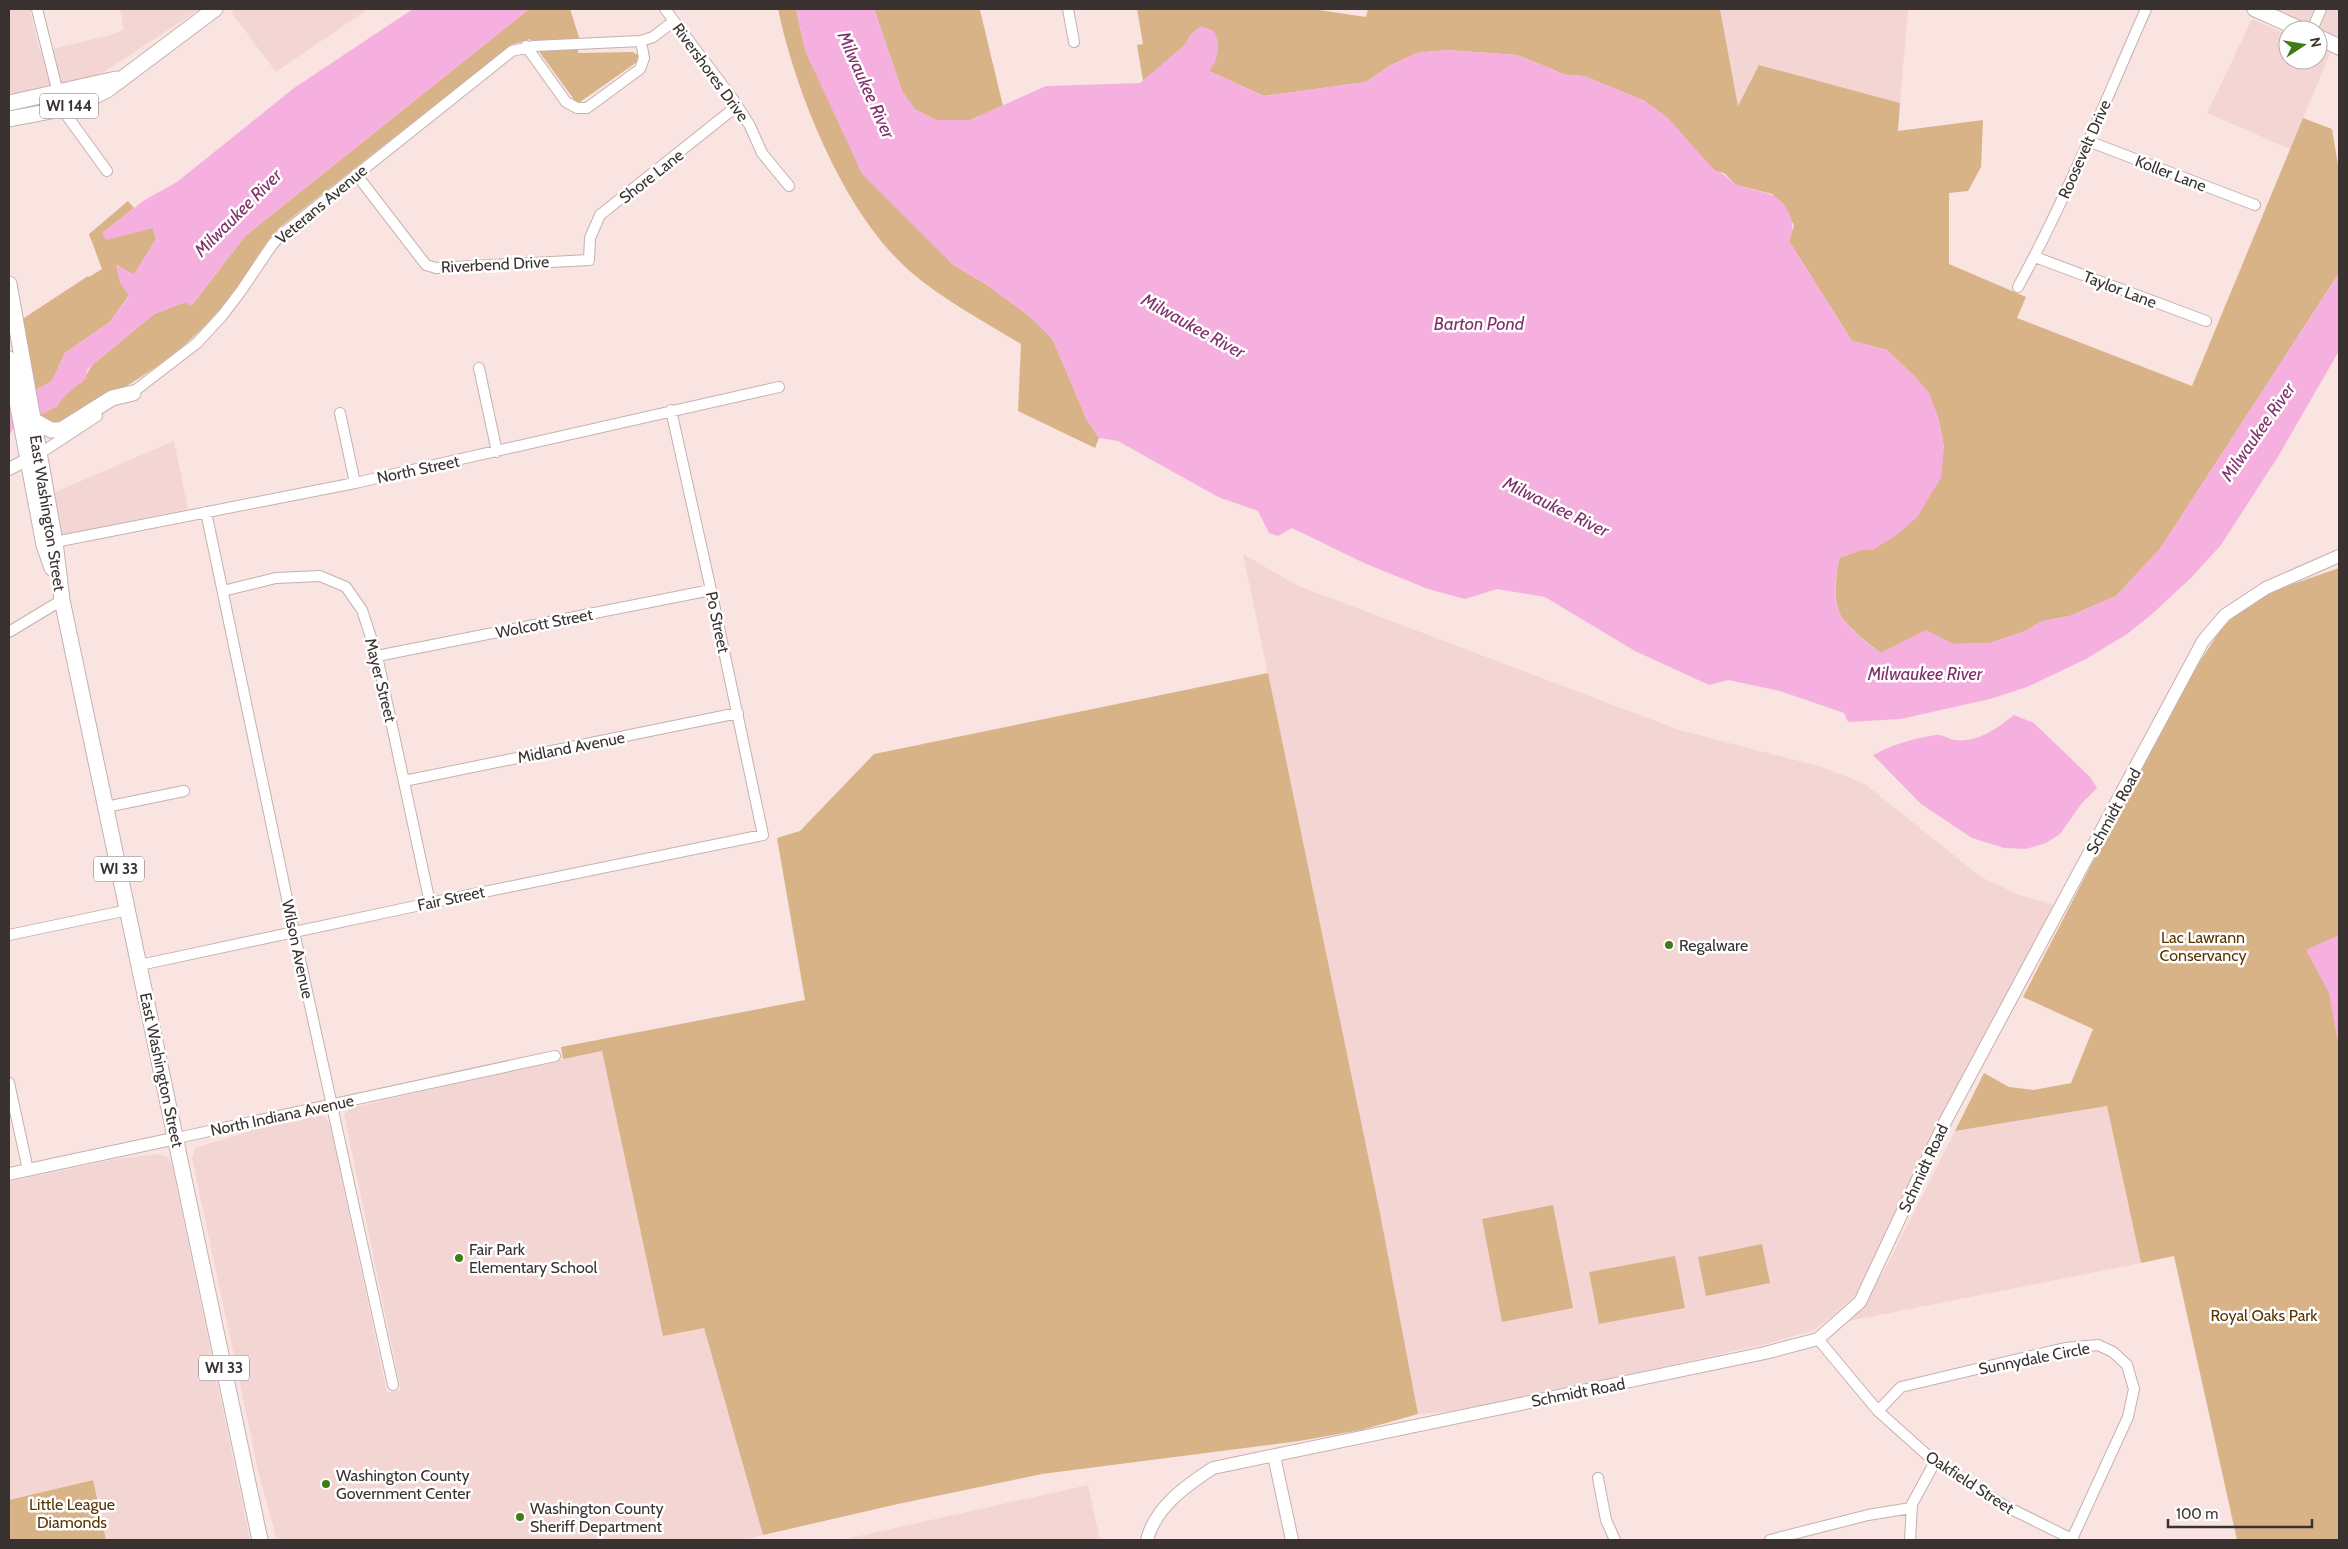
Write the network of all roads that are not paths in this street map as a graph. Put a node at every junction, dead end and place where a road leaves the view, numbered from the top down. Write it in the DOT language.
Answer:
graph roads {
  1 [pos="37,9"];
  2 [pos="215,9"];
  3 [pos="665,9"];
  4 [pos="1068,9"];
  5 [pos="2146,9"];
  6 [pos="2255,9"];
  7 [pos="2280,20"];
  8 [pos="674,21"];
  9 [pos="642,41"];
  10 [pos="1074,42"];
  11 [pos="526,46"];
  12 [pos="122,77"];
  13 [pos="58,93"];
  14 [pos="9,103"];
  15 [pos="737,106"];
  16 [pos="62,109"];
  17 [pos="11,121"];
  18 [pos="2088,141"];
  19 [pos="107,171"];
  20 [pos="356,174"];
  21 [pos="789,186"];
  22 [pos="2255,205"];
  23 [pos="2035,257"];
  24 [pos="589,260"];
  25 [pos="9,284"];
  26 [pos="2018,287"];
  27 [pos="2206,321"];
  28 [pos="14,364"];
  29 [pos="479,368"];
  30 [pos="779,387"];
  31 [pos="133,393"];
  32 [pos="671,410"];
  33 [pos="340,413"];
  34 [pos="32,424"];
  35 [pos="497,452"];
  36 [pos="33,457"];
  37 [pos="9,469"];
  38 [pos="356,483"];
  39 [pos="206,512"];
  40 [pos="55,542"];
  41 [pos="2339,556"];
  42 [pos="711,590"];
  43 [pos="223,591"];
  44 [pos="62,600"];
  45 [pos="9,632"];
  46 [pos="377,656"];
  47 [pos="738,713"];
  48 [pos="404,781"];
  49 [pos="184,791"];
  50 [pos="106,807"];
  51 [pos="763,835"];
  52 [pos="430,903"];
  53 [pos="128,910"];
  54 [pos="294,932"];
  55 [pos="9,936"];
  56 [pos="140,965"];
  57 [pos="554,1056"];
  58 [pos="9,1083"];
  59 [pos="332,1104"];
  60 [pos="177,1138"];
  61 [pos="28,1170"];
  62 [pos="9,1174"];
  63 [pos="1818,1339"];
  64 [pos="393,1385"];
  65 [pos="1878,1411"];
  66 [pos="1274,1456"];
  67 [pos="1935,1462"];
  68 [pos="1598,1478"];
  69 [pos="1911,1508"];
  70 [pos="260,1540"];
  71 [pos="1147,1540"];
  72 [pos="1292,1540"];
  73 [pos="1615,1540"];
  74 [pos="1770,1540"];
  75 [pos="1910,1540"];
  76 [pos="2073,1540"];
  1 -- 13 [label="street"];
  2 -- 12 [label="main road, WI 144"];
  3 -- 8 [label="street, Rivershores Drive"];
  4 -- 10 [label="street"];
  5 -- 18 [label="street, Roosevelt Drive"];
  6 -- 7 [label="main road"];
  8 -- 9 [label="street, Veterans Avenue"];
  8 -- 15 [label="street, Rivershores Drive"];
  9 -- 11 [label="street, Veterans Avenue"];
  9 -- 11 [label="street"];
  11 -- 20 [label="street, Veterans Avenue"];
  12 -- 13 [label="main road, WI 144"];
  12 -- 16 [label="main road, WI 144"];
  13 -- 14 [label="main road, WI 144"];
  13 -- 16 [label="street"];
  15 -- 21 [label="street, Rivershores Drive"];
  15 -- 24 [label="street, Shore Lane"];
  16 -- 17 [label="main road, WI 144"];
  16 -- 19 [label="street"];
  18 -- 22 [label="street, Koller Lane"];
  18 -- 23 [label="street, Roosevelt Drive"];
  20 -- 24 [label="street, Riverbend Drive"];
  20 -- 31 [label="street, Veterans Avenue"];
  23 -- 26 [label="street, Roosevelt Drive"];
  23 -- 27 [label="street, Taylor Lane"];
  25 -- 28 [label="main road, WI 33"];
  28 -- 34 [label="main road, WI 33"];
  29 -- 35 [label="street"];
  30 -- 32 [label="street, North Street"];
  31 -- 34 [label="main road"];
  31 -- 36 [label="street, Veterans Avenue"];
  32 -- 35 [label="street, North Street"];
  32 -- 42 [label="street, Po Street"];
  33 -- 38 [label="street"];
  34 -- 36 [label="main road, East Washington Street / WI 33"];
  35 -- 38 [label="street, North Street"];
  36 -- 37 [label="street, Veterans Avenue"];
  36 -- 40 [label="main road, East Washington Street / WI 33"];
  36 -- 44 [label="main road, East Washington Street / WI 33"];
  38 -- 39 [label="street, North Street"];
  39 -- 40 [label="street, North Street"];
  39 -- 43 [label="street, Wilson Avenue"];
  40 -- 44 [label="main road, East Washington Street / WI 33"];
  41 -- 63 [label="street, Schmidt Road"];
  42 -- 46 [label="street, Wolcott Street"];
  42 -- 47 [label="street, Po Street"];
  43 -- 46 [label="street, Mayer Street"];
  43 -- 54 [label="street, Wilson Avenue"];
  44 -- 45 [label="street"];
  44 -- 50 [label="main road, East Washington Street / WI 33"];
  46 -- 48 [label="street, Mayer Street"];
  47 -- 48 [label="street, Midland Avenue"];
  47 -- 51 [label="street, Po Street"];
  48 -- 52 [label="street, Mayer Street"];
  49 -- 50 [label="street"];
  50 -- 53 [label="main road, East Washington Street / WI 33"];
  51 -- 52 [label="street, Fair Street"];
  52 -- 54 [label="street, Fair Street"];
  53 -- 55 [label="street"];
  53 -- 56 [label="main road, East Washington Street / WI 33"];
  54 -- 56 [label="street, Fair Street"];
  54 -- 59 [label="street, Wilson Avenue"];
  56 -- 60 [label="main road, East Washington Street / WI 33"];
  57 -- 59 [label="street, North Indiana Avenue"];
  58 -- 61 [label="street"];
  59 -- 60 [label="street, North Indiana Avenue"];
  59 -- 64 [label="street, Wilson Avenue"];
  60 -- 61 [label="street, North Indiana Avenue"];
  60 -- 70 [label="main road, East Washington Street / WI 33"];
  61 -- 62 [label="street, North Indiana Avenue"];
  63 -- 65 [label="street, Oakfield Street"];
  63 -- 66 [label="street, Schmidt Road"];
  65 -- 67 [label="street, Oakfield Street"];
  65 -- 76 [label="street, Sunnydale Circle"];
  66 -- 71 [label="street, Schmidt Road"];
  66 -- 72 [label="street"];
  67 -- 69 [label="street"];
  67 -- 76 [label="street, Oakfield Street"];
  68 -- 73 [label="street"];
  69 -- 74 [label="street"];
  69 -- 75 [label="street"];
}
